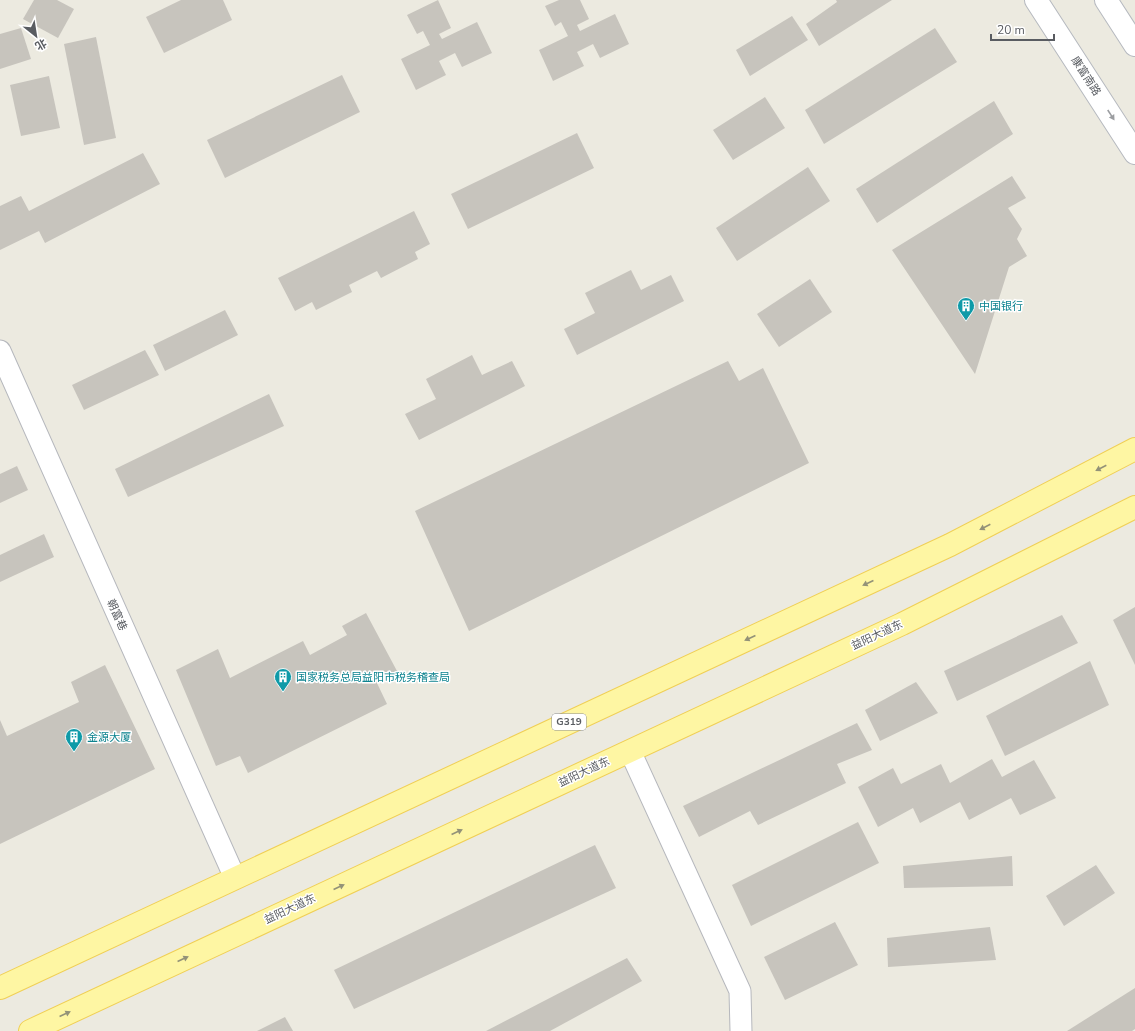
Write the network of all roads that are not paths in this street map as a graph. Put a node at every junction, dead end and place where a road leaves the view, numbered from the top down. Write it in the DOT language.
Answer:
graph roads {
  1 [pos="1036,0"];
  2 [pos="1106,0"];
  3 [pos="1135,45"];
  4 [pos="1135,153"];
  5 [pos="0,351"];
  6 [pos="1132,448"];
  7 [pos="1135,507"];
  8 [pos="630,751"];
  9 [pos="235,878"];
  10 [pos="0,988"];
  11 [pos="30,1031"];
  12 [pos="741,1031"];
  1 -- 4 [label="main road, 康富南路, one-way"];
  2 -- 3 [label="main road"];
  5 -- 9 [label="street, 朝富巷"];
  6 -- 9 [label="main road, G319, one-way"];
  7 -- 8 [label="main road, 益阳大道东"];
  11 -- 8 [label="main road, 益阳大道东, one-way"];
  8 -- 12 [label="street"];
  9 -- 10 [label="main road, G319"];
}
